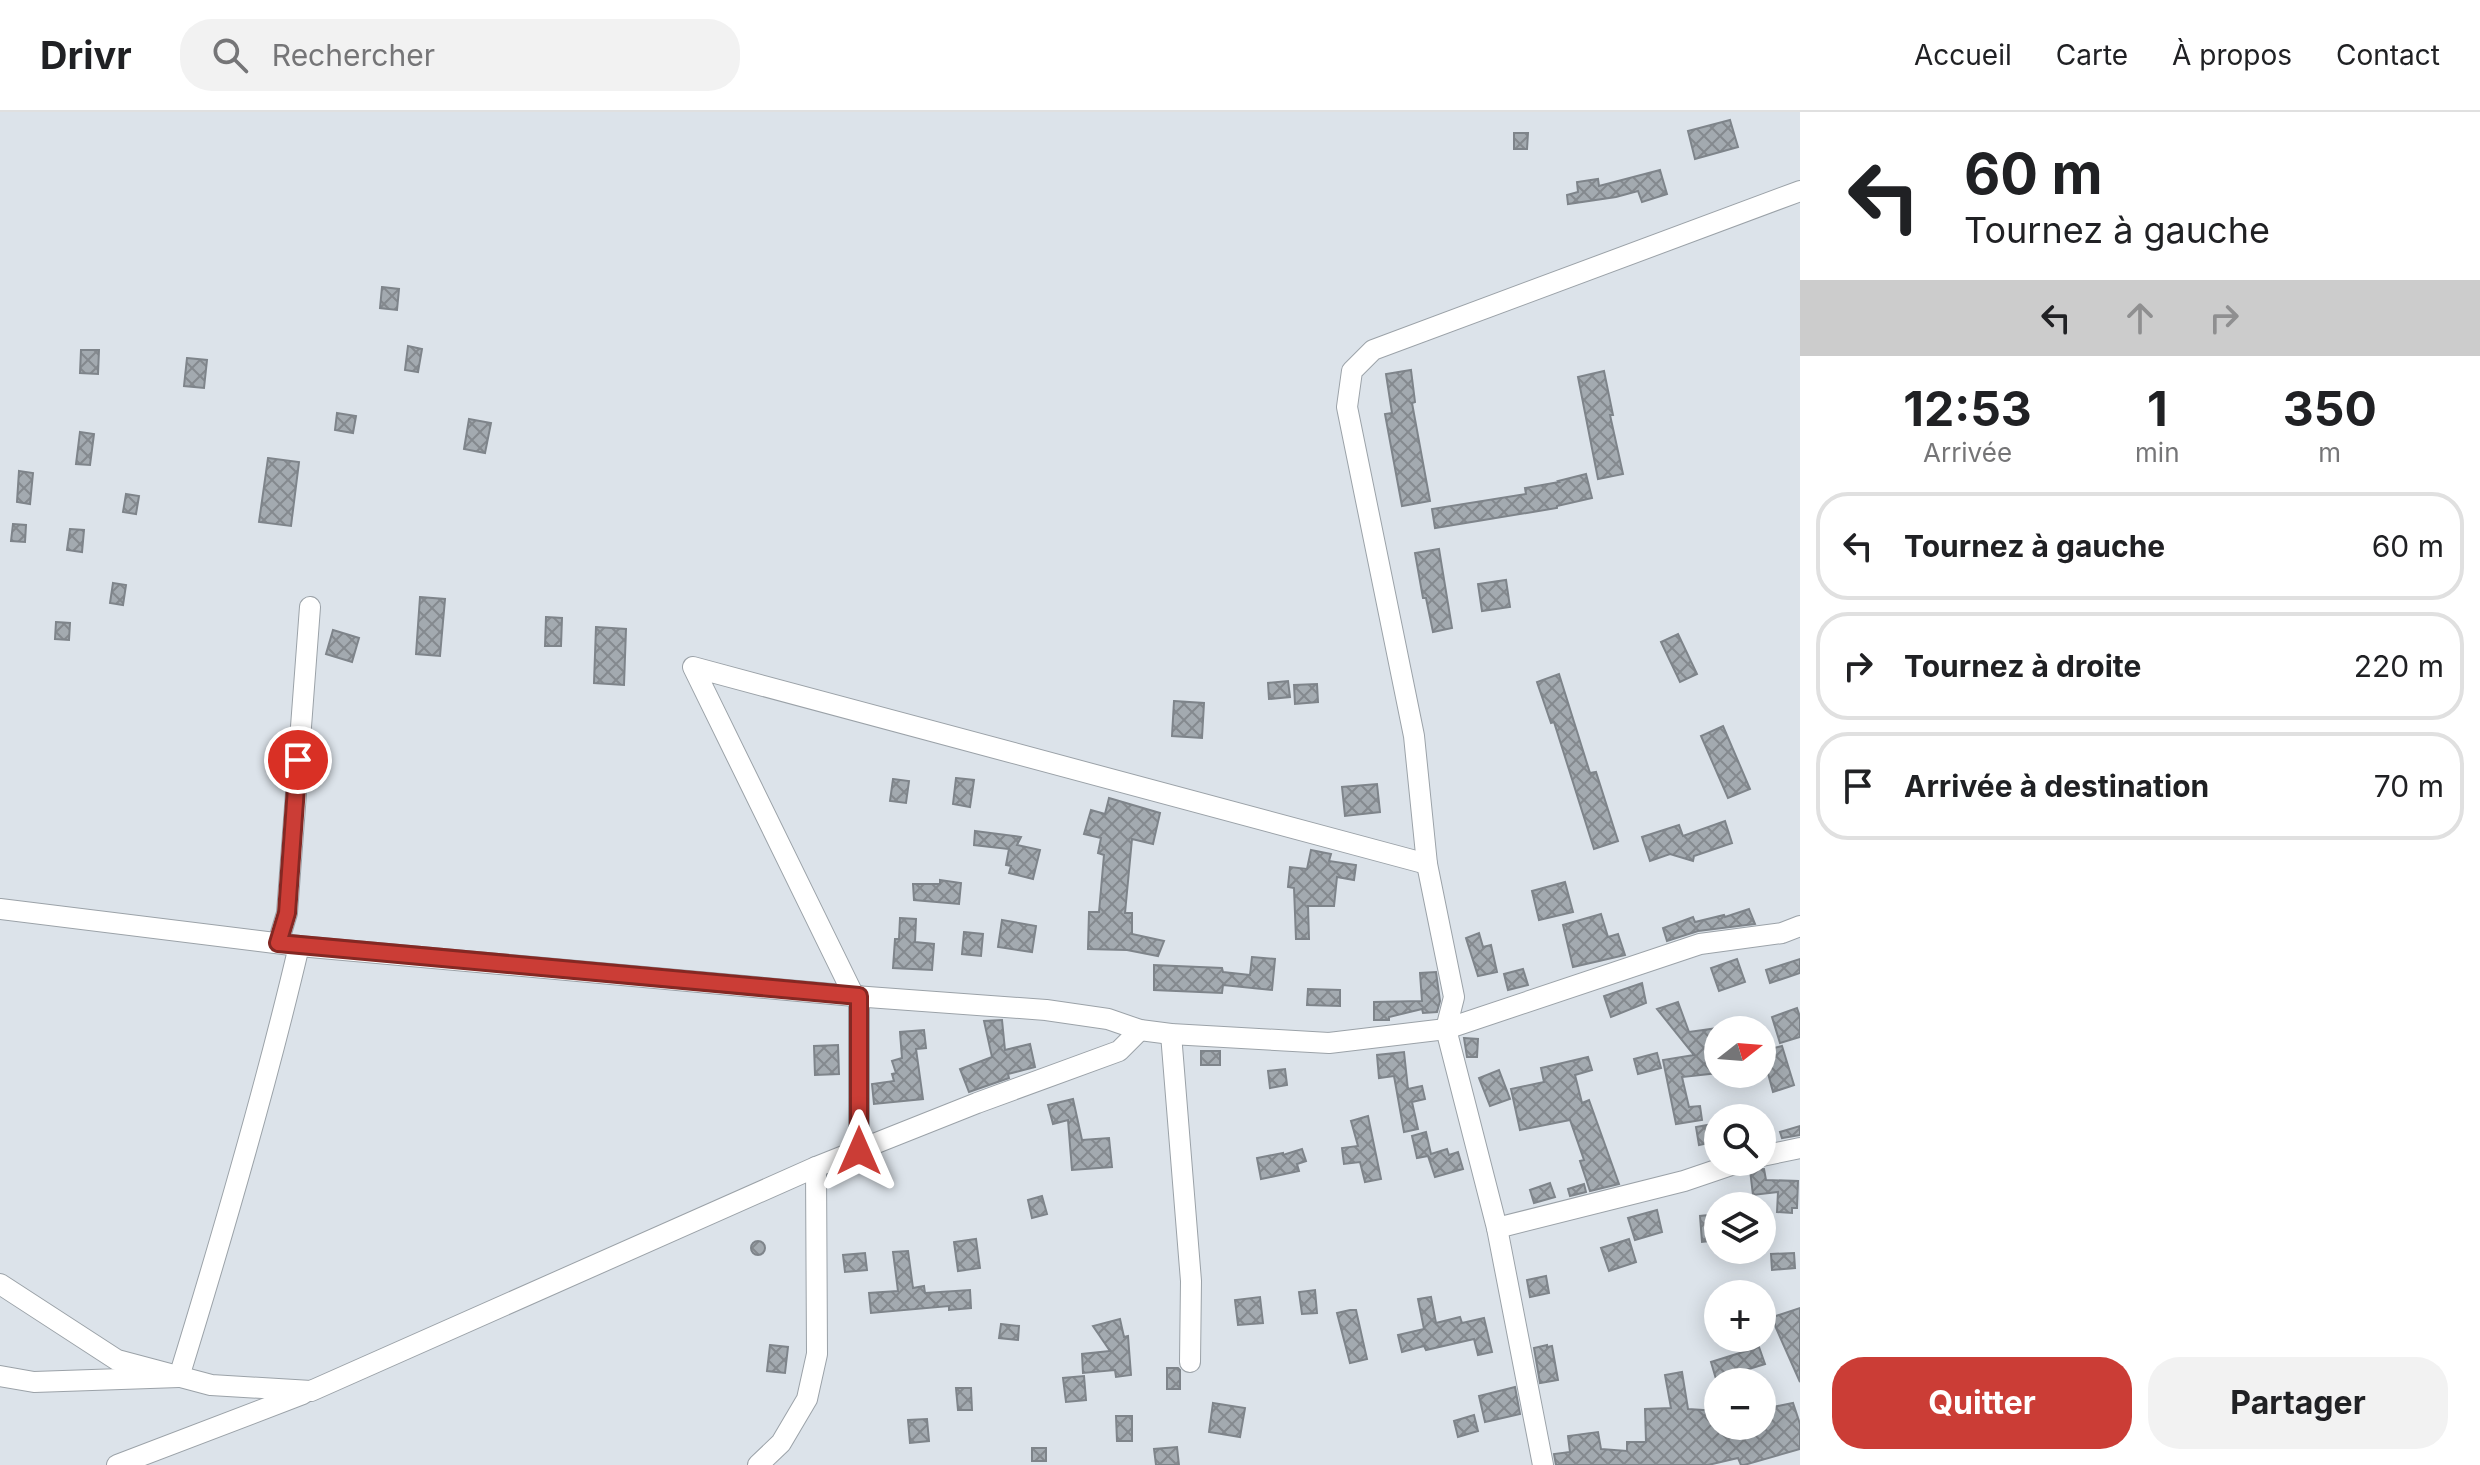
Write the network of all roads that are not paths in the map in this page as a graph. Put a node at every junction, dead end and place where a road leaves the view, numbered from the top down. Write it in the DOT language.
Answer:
graph roads {
  1 [pos="1800,191"];
  2 [pos="310,607"];
  3 [pos="1427,864"];
  4 [pos="0,909"];
  5 [pos="1794,933"];
  6 [pos="288,945"];
  7 [pos="856,996"];
  8 [pos="1446,1029"];
  9 [pos="1140,1030"];
  10 [pos="1171,1034"];
  11 [pos="1800,1148"];
  12 [pos="859,1151"];
  13 [pos="1776,1153"];
  14 [pos="816,1167"];
  15 [pos="1704,1174"];
  16 [pos="1497,1228"];
  17 [pos="0,1284"];
  18 [pos="1190,1362"];
  19 [pos="0,1376"];
  20 [pos="179,1377"];
  21 [pos="311,1391"];
  22 [pos="117,1465"];
  23 [pos="758,1465"];
  24 [pos="1543,1465"];
  1 -- 3 [label="street"];
  2 -- 6 [label="street"];
  3 -- 7 [label="street"];
  3 -- 8 [label="street"];
  4 -- 6 [label="street"];
  5 -- 8 [label="street"];
  6 -- 7 [label="street"];
  6 -- 20 [label="street"];
  7 -- 9 [label="street"];
  7 -- 12 [label="street"];
  8 -- 10 [label="street"];
  8 -- 16 [label="street"];
  9 -- 10 [label="street"];
  9 -- 12 [label="street"];
  10 -- 18 [label="street"];
  11 -- 13 [label="street"];
  12 -- 14 [label="street"];
  14 -- 21 [label="street"];
  14 -- 23 [label="street"];
  15 -- 16 [label="street"];
  16 -- 24 [label="street"];
  17 -- 20 [label="street"];
  19 -- 20 [label="street"];
  20 -- 21 [label="street"];
  21 -- 22 [label="street"];
}
